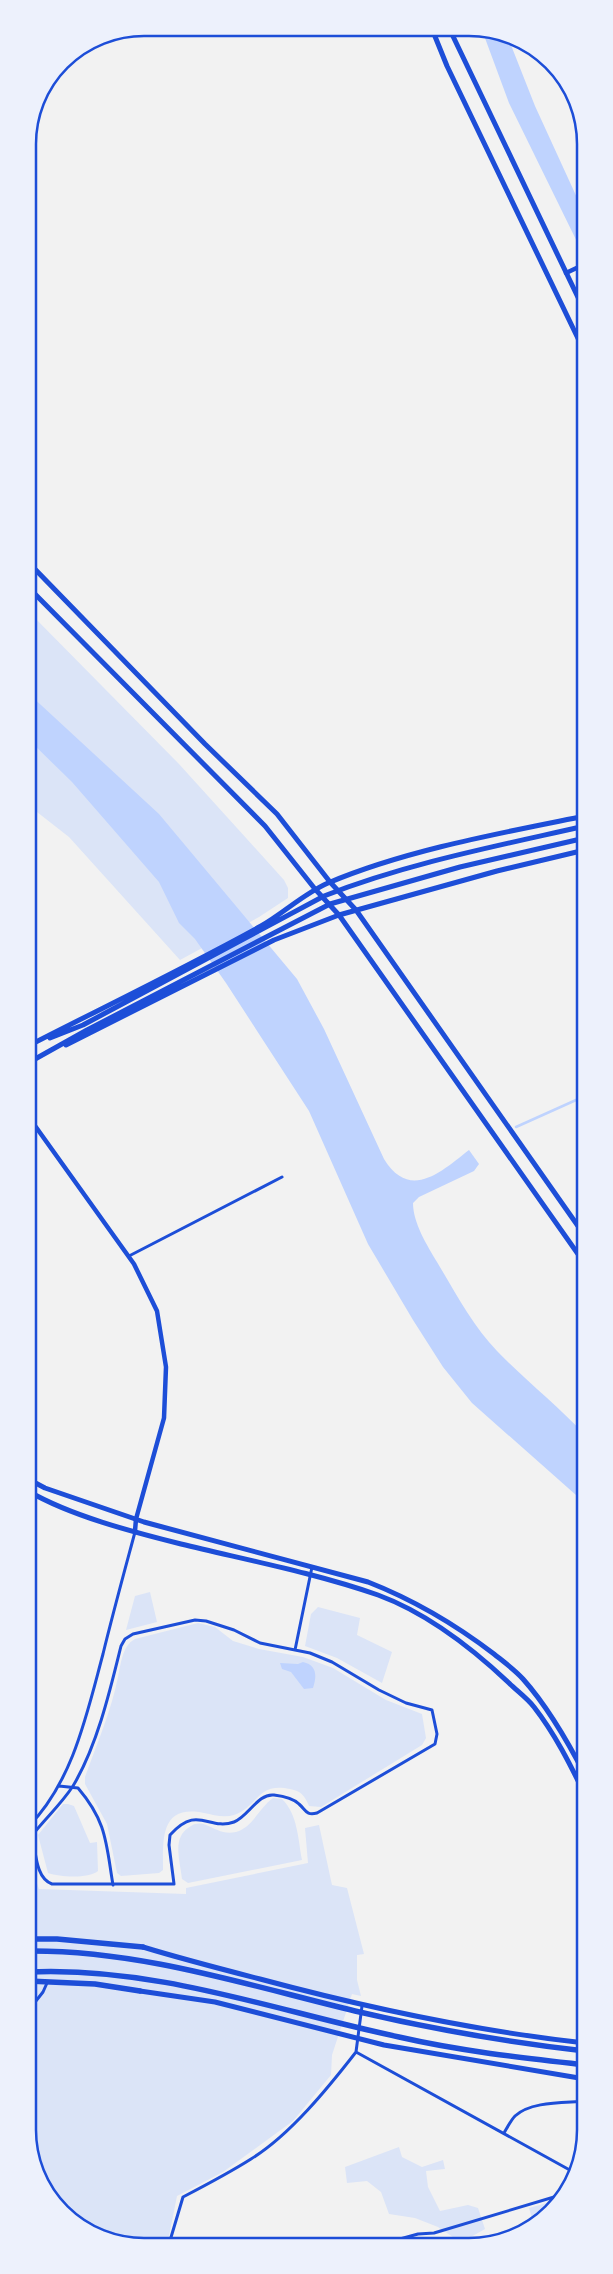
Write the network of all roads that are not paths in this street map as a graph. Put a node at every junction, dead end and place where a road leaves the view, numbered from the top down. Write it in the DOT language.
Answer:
graph roads {
  1 [pos="435,36"];
  2 [pos="453,36"];
  3 [pos="577,268"];
  4 [pos="566,273"];
  5 [pos="577,297"];
  6 [pos="577,338"];
  7 [pos="36,570"];
  8 [pos="36,595"];
  9 [pos="577,818"];
  10 [pos="577,828"];
  11 [pos="577,840"];
  12 [pos="577,852"];
  13 [pos="330,882"];
  14 [pos="315,889"];
  15 [pos="356,910"];
  16 [pos="339,915"];
  17 [pos="85,1027"];
  18 [pos="36,1042"];
  19 [pos="36,1043"];
  20 [pos="36,1059"];
  21 [pos="36,1060"];
  22 [pos="36,1127"];
  23 [pos="282,1177"];
  24 [pos="577,1225"];
  25 [pos="577,1253"];
  26 [pos="129,1256"];
  27 [pos="36,1483"];
  28 [pos="36,1496"];
  29 [pos="136,1520"];
  30 [pos="135,1531"];
  31 [pos="312,1567"];
  32 [pos="309,1575"];
  33 [pos="295,1650"];
  34 [pos="577,1760"];
  35 [pos="577,1780"];
  36 [pos="59,1786"];
  37 [pos="72,1787"];
  38 [pos="36,1819"];
  39 [pos="36,1831"];
  40 [pos="36,1853"];
  41 [pos="113,1885"];
  42 [pos="36,1939"];
  43 [pos="143,1947"];
  44 [pos="36,1951"];
  45 [pos="36,1972"];
  46 [pos="48,1981"];
  47 [pos="36,1982"];
  48 [pos="140,1991"];
  49 [pos="36,2001"];
  50 [pos="362,2006"];
  51 [pos="357,2038"];
  52 [pos="577,2042"];
  53 [pos="577,2050"];
  54 [pos="356,2052"];
  55 [pos="577,2065"];
  56 [pos="577,2078"];
  57 [pos="577,2102"];
  58 [pos="504,2133"];
  59 [pos="569,2170"];
  60 [pos="553,2197"];
  61 [pos="171,2238"];
  62 [pos="404,2238"];
  1 -- 6 [label="main road"];
  2 -- 4 [label="main road"];
  3 -- 4 [label="street"];
  4 -- 5 [label="main road"];
  7 -- 13 [label="main road"];
  8 -- 14 [label="main road"];
  9 -- 13 [label="main road"];
  10 -- 17 [label="main road"];
  11 -- 17 [label="main road"];
  12 -- 15 [label="main road"];
  13 -- 14 [label="main road"];
  13 -- 15 [label="main road"];
  14 -- 16 [label="main road"];
  14 -- 18 [label="main road"];
  15 -- 16 [label="main road"];
  15 -- 24 [label="main road"];
  16 -- 21 [label="main road"];
  16 -- 25 [label="main road"];
  17 -- 19 [label="main road"];
  17 -- 20 [label="main road"];
  22 -- 26 [label="street"];
  23 -- 26 [label="street"];
  26 -- 29 [label="street"];
  27 -- 29 [label="main road"];
  28 -- 30 [label="main road"];
  29 -- 30 [label="street"];
  29 -- 31 [label="main road"];
  30 -- 32 [label="main road"];
  30 -- 36 [label="street"];
  31 -- 32 [label="street"];
  31 -- 34 [label="main road"];
  32 -- 33 [label="street"];
  32 -- 35 [label="main road"];
  33 -- 37 [label="street"];
  33 -- 41 [label="street"];
  36 -- 37 [label="street"];
  36 -- 38 [label="street"];
  37 -- 39 [label="street"];
  37 -- 41 [label="street"];
  40 -- 41 [label="street"];
  42 -- 43 [label="highway"];
  43 -- 50 [label="main road"];
  44 -- 53 [label="highway"];
  45 -- 55 [label="highway"];
  46 -- 47 [label="highway"];
  46 -- 48 [label="highway"];
  46 -- 49 [label="street"];
  48 -- 51 [label="main road"];
  50 -- 51 [label="street"];
  50 -- 52 [label="main road"];
  51 -- 54 [label="street"];
  51 -- 56 [label="main road"];
  54 -- 58 [label="street"];
  54 -- 61 [label="street"];
  57 -- 58 [label="street"];
  58 -- 59 [label="street"];
  60 -- 62 [label="street"];
}
